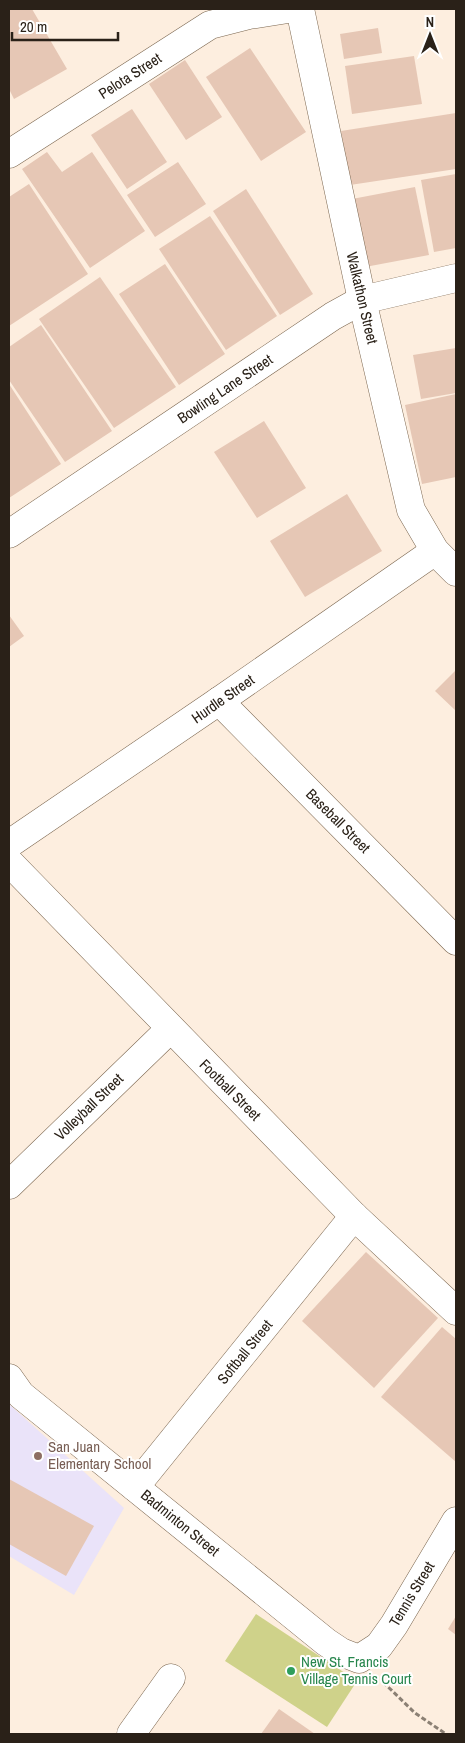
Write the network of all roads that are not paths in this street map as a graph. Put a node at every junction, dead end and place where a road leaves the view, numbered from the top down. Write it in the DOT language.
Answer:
graph roads {
  1 [pos="288,9"];
  2 [pos="300,9"];
  3 [pos="9,154"];
  4 [pos="456,278"];
  5 [pos="362,300"];
  6 [pos="9,534"];
  7 [pos="435,551"];
  8 [pos="456,572"];
  9 [pos="219,701"];
  10 [pos="9,844"];
  11 [pos="9,862"];
  12 [pos="456,941"];
  13 [pos="170,1029"];
  14 [pos="9,1185"];
  15 [pos="354,1216"];
  16 [pos="456,1311"];
  17 [pos="9,1378"];
  18 [pos="135,1487"];
  19 [pos="456,1521"];
  20 [pos="359,1659"];
  21 [pos="171,1678"];
  22 [pos="131,1734"];
  1 -- 3 [label="street, Pelota Street"];
  2 -- 5 [label="street, Walkathon Street"];
  4 -- 5 [label="street, Bowling Lane Street"];
  5 -- 6 [label="street, Bowling Lane Street"];
  5 -- 7 [label="street, Walkathon Street"];
  7 -- 8 [label="street, Walkathon Street"];
  7 -- 9 [label="street, Hurdle Street"];
  9 -- 10 [label="street, Hurdle Street"];
  9 -- 12 [label="street, Baseball Street"];
  11 -- 13 [label="street, Football Street"];
  13 -- 14 [label="street, Volleyball Street"];
  13 -- 15 [label="street, Football Street"];
  15 -- 16 [label="street, Football Street"];
  15 -- 18 [label="street, Softball Street"];
  17 -- 18 [label="street, Badminton Street"];
  18 -- 20 [label="street, Badminton Street"];
  19 -- 20 [label="street, Tennis Street"];
  21 -- 22 [label="street"];
}
